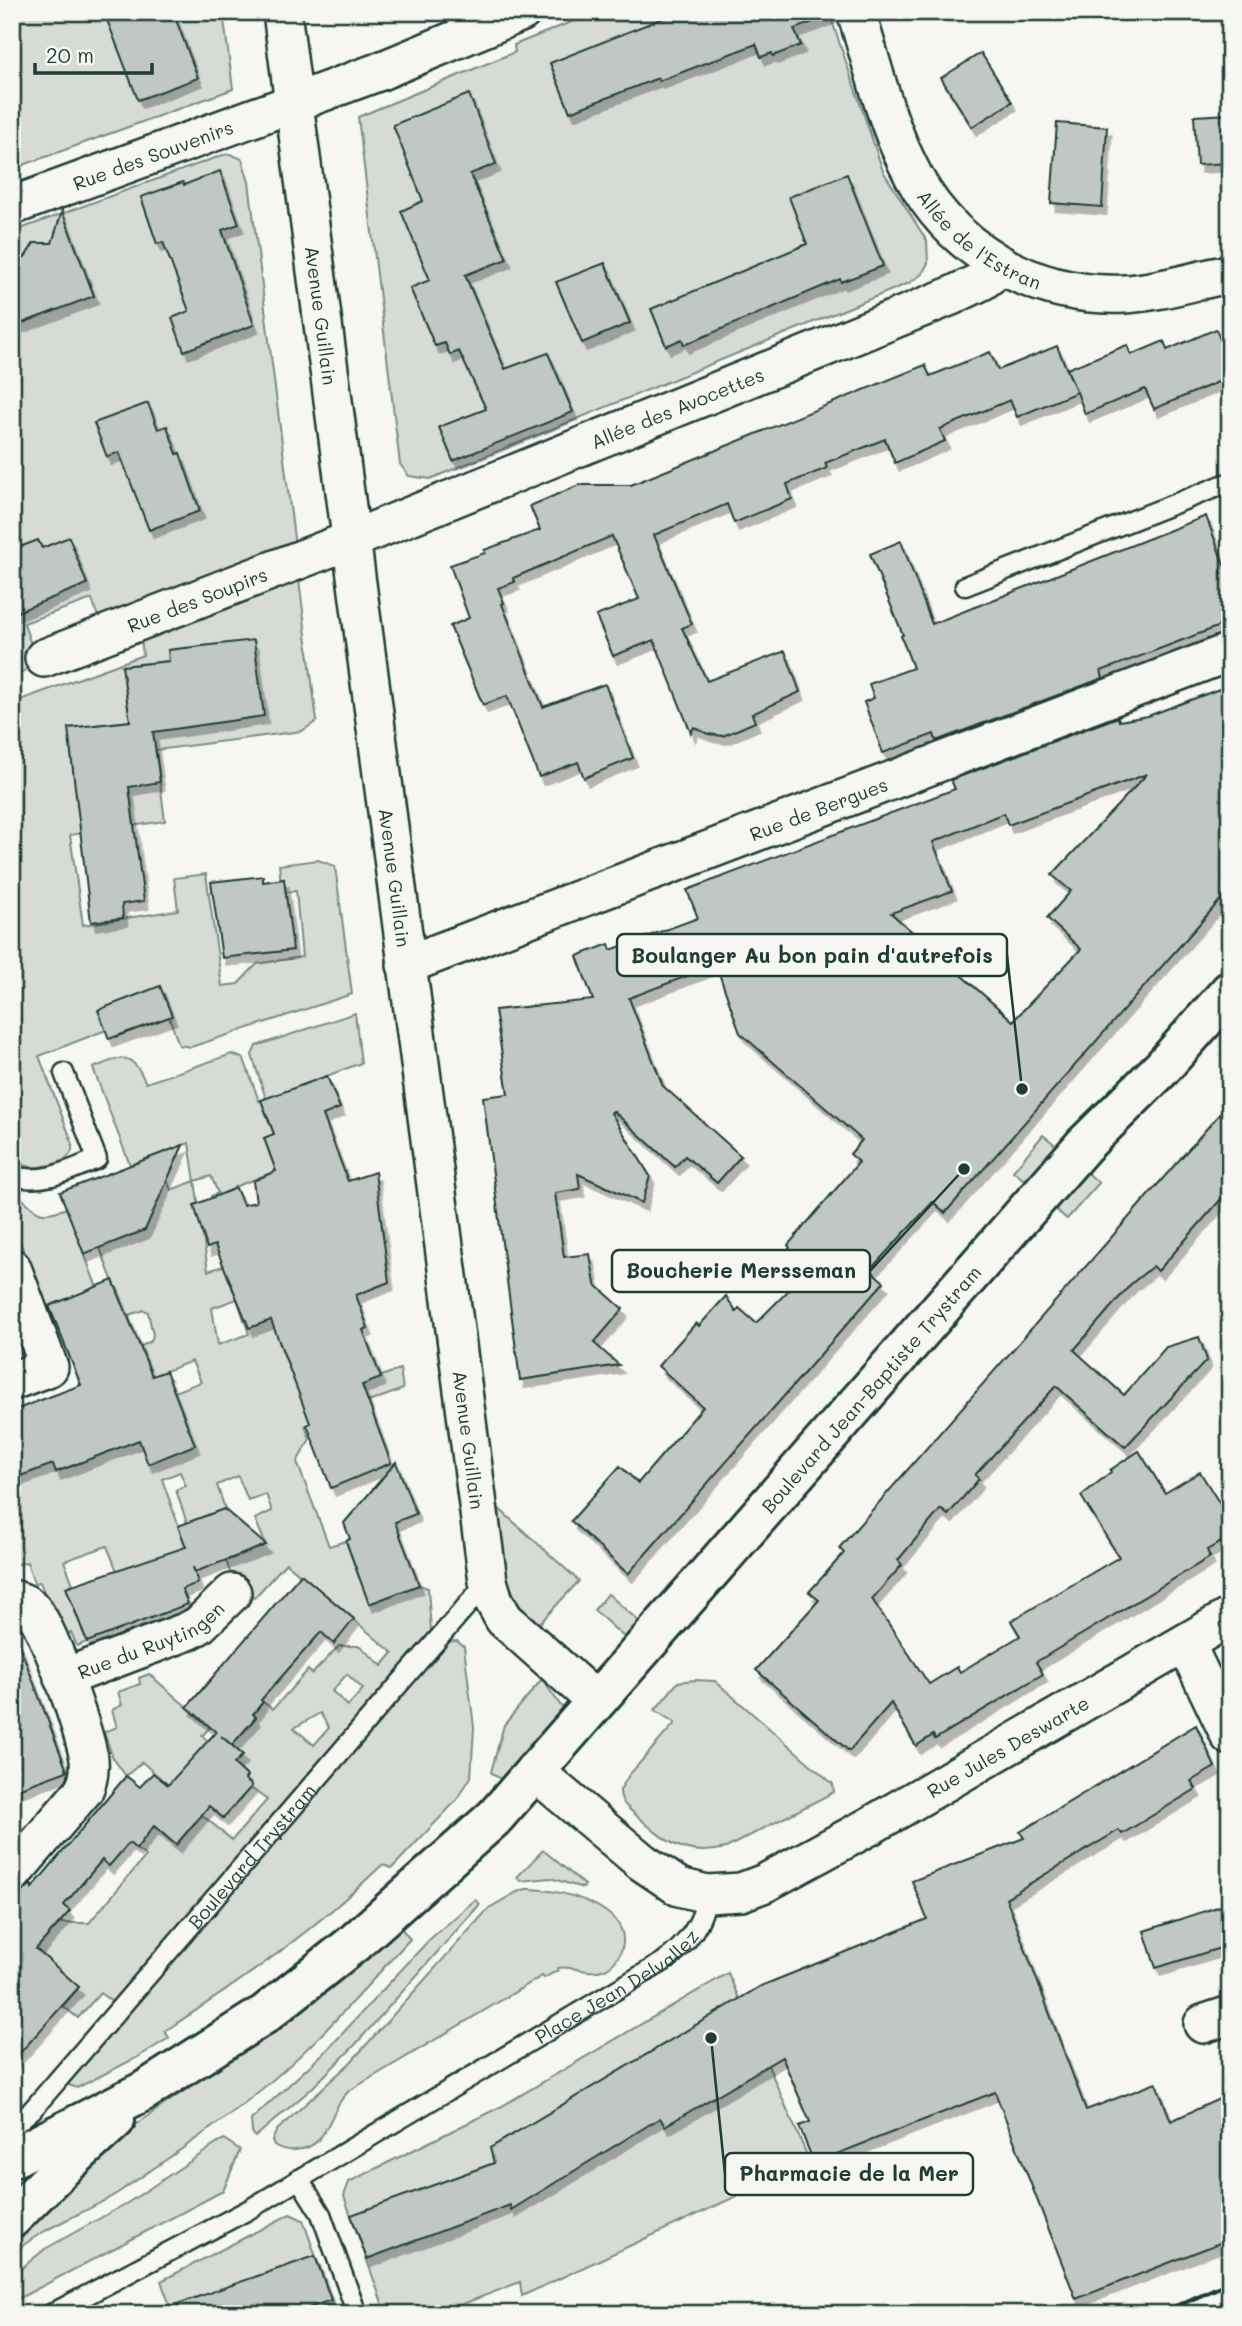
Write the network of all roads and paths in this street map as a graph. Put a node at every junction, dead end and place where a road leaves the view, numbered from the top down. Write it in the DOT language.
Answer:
graph roads {
  1 [pos="282,12"];
  2 [pos="522,12"];
  3 [pos="856,12"];
  4 [pos="293,103"];
  5 [pos="12,206"];
  6 [pos="1001,267"];
  7 [pos="1230,274"];
  8 [pos="1230,482"];
  9 [pos="351,540"];
  10 [pos="965,586"];
  11 [pos="1230,652"];
  12 [pos="44,658"];
  13 [pos="406,965"];
  14 [pos="1230,991"];
  15 [pos="64,1073"];
  16 [pos="12,1177"];
  17 [pos="12,1268"];
  18 [pos="12,1381"];
  19 [pos="488,1581"];
  20 [pos="232,1593"];
  21 [pos="12,1599"];
  22 [pos="1230,1617"];
  23 [pos="1186,1644"];
  24 [pos="63,1678"];
  25 [pos="596,1701"];
  26 [pos="1230,1736"];
  27 [pos="525,1781"];
  28 [pos="12,1874"];
  29 [pos="707,1894"];
  30 [pos="144,2091"];
  31 [pos="12,2127"];
  32 [pos="12,2158"];
  33 [pos="299,2179"];
  34 [pos="12,2218"];
  35 [pos="51,2314"];
  36 [pos="357,2314"];
  1 -- 4 [label="street, Avenue Guillain"];
  2 -- 4 [label="street, Rue des Souvenirs"];
  3 -- 6 [label="street, Allée de l'Estran"];
  4 -- 5 [label="street, Rue des Souvenirs"];
  4 -- 9 [label="street, Avenue Guillain"];
  6 -- 7 [label="street, Allée de l'Estran"];
  6 -- 9 [label="street, Allée des Avocettes"];
  8 -- 10 [label="lane"];
  9 -- 12 [label="street, Rue des Soupirs"];
  9 -- 13 [label="street, Avenue Guillain"];
  11 -- 13 [label="street, Rue de Bergues"];
  13 -- 19 [label="street, Avenue Guillain"];
  14 -- 25 [label="street, Boulevard Jean-Baptiste Trystram"];
  15 -- 16 [label="lane"];
  17 -- 18 [label="street"];
  19 -- 25 [label="street, Avenue Guillain"];
  19 -- 31 [label="lane, Boulevard Trystram"];
  20 -- 24 [label="street, Rue du Ruytingen"];
  21 -- 24 [label="street, Rue du Ruytingen"];
  22 -- 23 [label="street, Rue Jules Deswarte"];
  23 -- 26 [label="street"];
  23 -- 29 [label="street, Rue Jules Deswarte"];
  24 -- 28 [label="street, Rue du Ruytingen"];
  25 -- 27 [label="street, Boulevard Jean-Baptiste Trystram"];
  27 -- 29 [label="street"];
  27 -- 30 [label="street"];
  29 -- 33 [label="lane, Place Jean Delvallez"];
  30 -- 32 [label="street"];
  30 -- 34 [label="street"];
  33 -- 35 [label="lane"];
  33 -- 36 [label="lane"];
}
